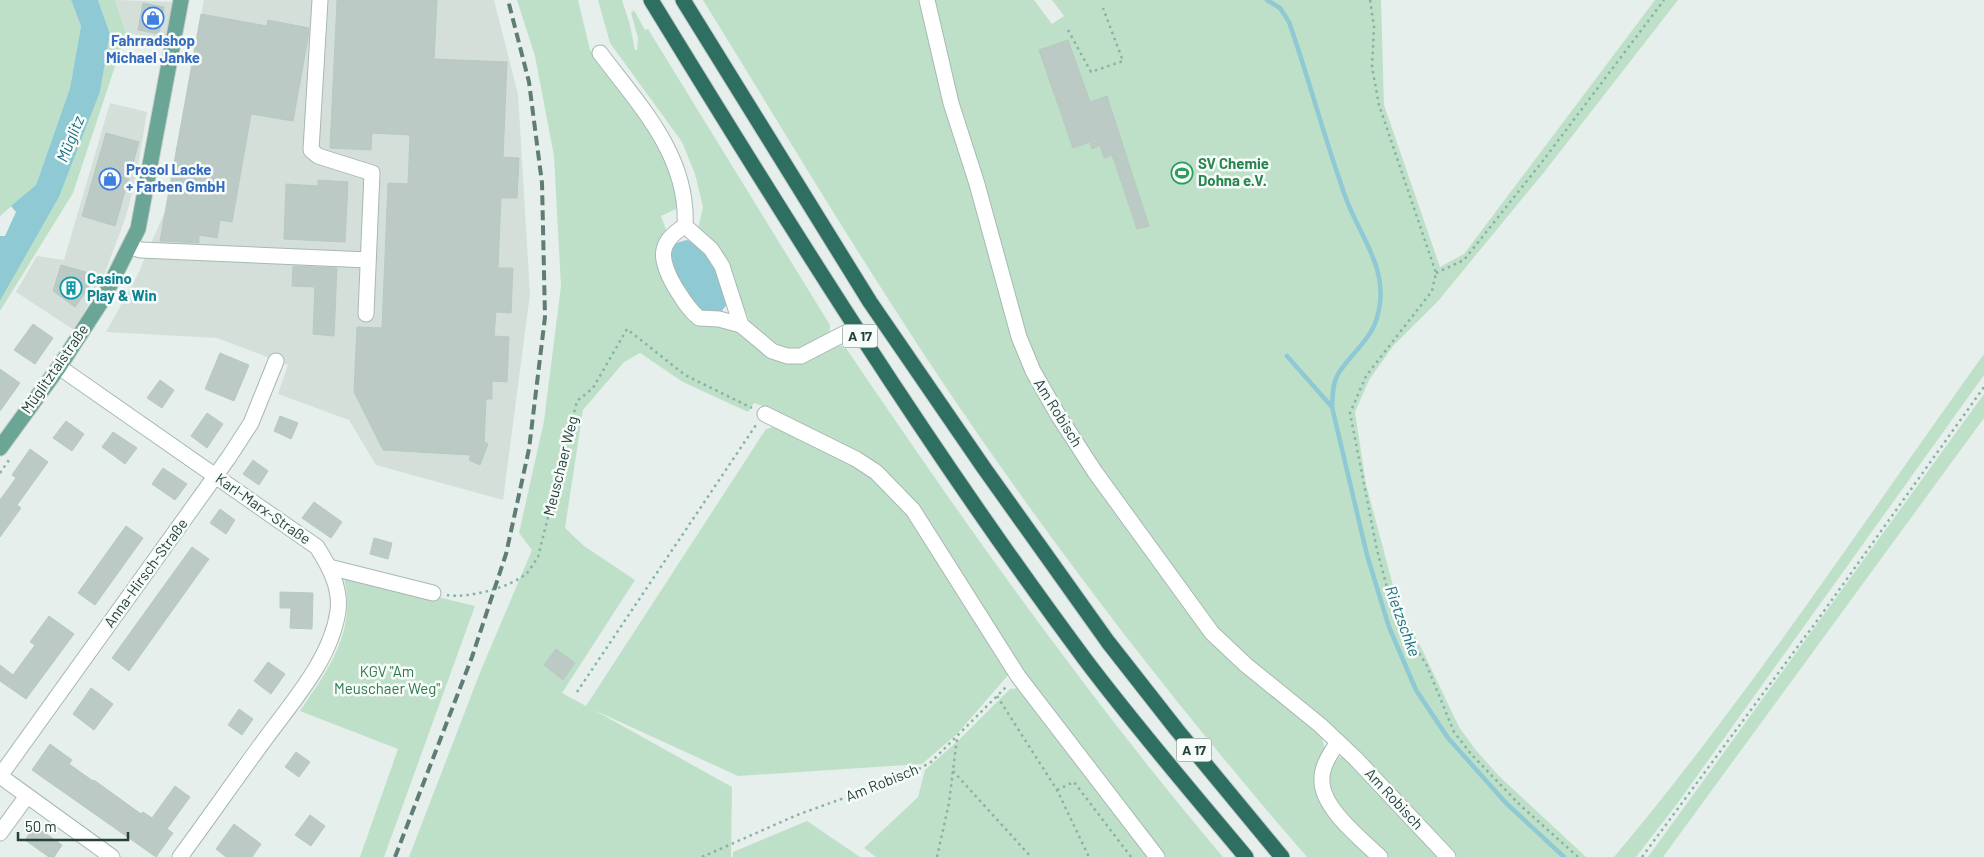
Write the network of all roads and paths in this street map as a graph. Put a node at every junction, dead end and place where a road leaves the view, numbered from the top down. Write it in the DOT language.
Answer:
graph roads {
  1 [pos="181,0"];
  2 [pos="320,0"];
  3 [pos="651,0"];
  4 [pos="683,0"];
  5 [pos="928,0"];
  6 [pos="1370,0"];
  7 [pos="1664,0"];
  8 [pos="1103,8"];
  9 [pos="1068,30"];
  10 [pos="600,53"];
  11 [pos="685,226"];
  12 [pos="130,247"];
  13 [pos="368,260"];
  14 [pos="1436,273"];
  15 [pos="366,314"];
  16 [pos="741,325"];
  17 [pos="855,328"];
  18 [pos="276,361"];
  19 [pos="59,367"];
  20 [pos="1984,387"];
  21 [pos="765,414"];
  22 [pos="779,421"];
  23 [pos="0,448"];
  24 [pos="216,476"];
  25 [pos="329,567"];
  26 [pos="433,593"];
  27 [pos="1018,676"];
  28 [pos="577,692"];
  29 [pos="997,695"];
  30 [pos="958,737"];
  31 [pos="1338,742"];
  32 [pos="953,771"];
  33 [pos="0,776"];
  34 [pos="1057,790"];
  35 [pos="27,796"];
  36 [pos="0,833"];
  37 [pos="112,857"];
  38 [pos="180,857"];
  39 [pos="702,857"];
  40 [pos="936,857"];
  41 [pos="1032,857"];
  42 [pos="1089,857"];
  43 [pos="1131,857"];
  44 [pos="1157,857"];
  45 [pos="1246,857"];
  46 [pos="1282,857"];
  47 [pos="1380,857"];
  48 [pos="1448,857"];
  49 [pos="1578,857"];
  50 [pos="1642,857"];
  1 -- 12 [label="main road, Müglitztalstraße"];
  2 -- 13 [label="street"];
  3 -- 17 [label="highway, A 17"];
  4 -- 46 [label="highway, A 17"];
  5 -- 31 [label="street, Am Robisch"];
  6 -- 14 [label="path"];
  7 -- 14 [label="path"];
  8 -- 9 [label="path"];
  10 -- 11 [label="street"];
  11 -- 16 [label="street"];
  11 -- 16 [label="street"];
  12 -- 13 [label="street"];
  12 -- 19 [label="main road, Müglitztalstraße"];
  13 -- 15 [label="street"];
  14 -- 49 [label="path"];
  16 -- 17 [label="street"];
  17 -- 45 [label="highway, A 17"];
  18 -- 24 [label="street, Anna-Hirsch-Straße"];
  19 -- 23 [label="main road, Müglitztalstraße"];
  19 -- 24 [label="street, Karl-Marx-Straße"];
  20 -- 50 [label="path"];
  21 -- 22 [label="street"];
  21 -- 26 [label="path, Meuschaer Weg"];
  22 -- 27 [label="street"];
  22 -- 28 [label="path"];
  24 -- 25 [label="street, Karl-Marx-Straße"];
  24 -- 33 [label="street, Anna-Hirsch-Straße"];
  25 -- 26 [label="street"];
  25 -- 38 [label="street, Karl-Marx-Straße"];
  27 -- 29 [label="path, Am Robisch"];
  27 -- 44 [label="street"];
  29 -- 30 [label="path, Am Robisch"];
  29 -- 34 [label="path"];
  30 -- 32 [label="path"];
  30 -- 39 [label="path, Am Robisch"];
  31 -- 47 [label="street"];
  31 -- 48 [label="street, Am Robisch"];
  32 -- 40 [label="path"];
  32 -- 41 [label="path"];
  33 -- 35 [label="street"];
  34 -- 42 [label="path"];
  34 -- 43 [label="path"];
  35 -- 36 [label="street"];
  35 -- 37 [label="street"];
}
